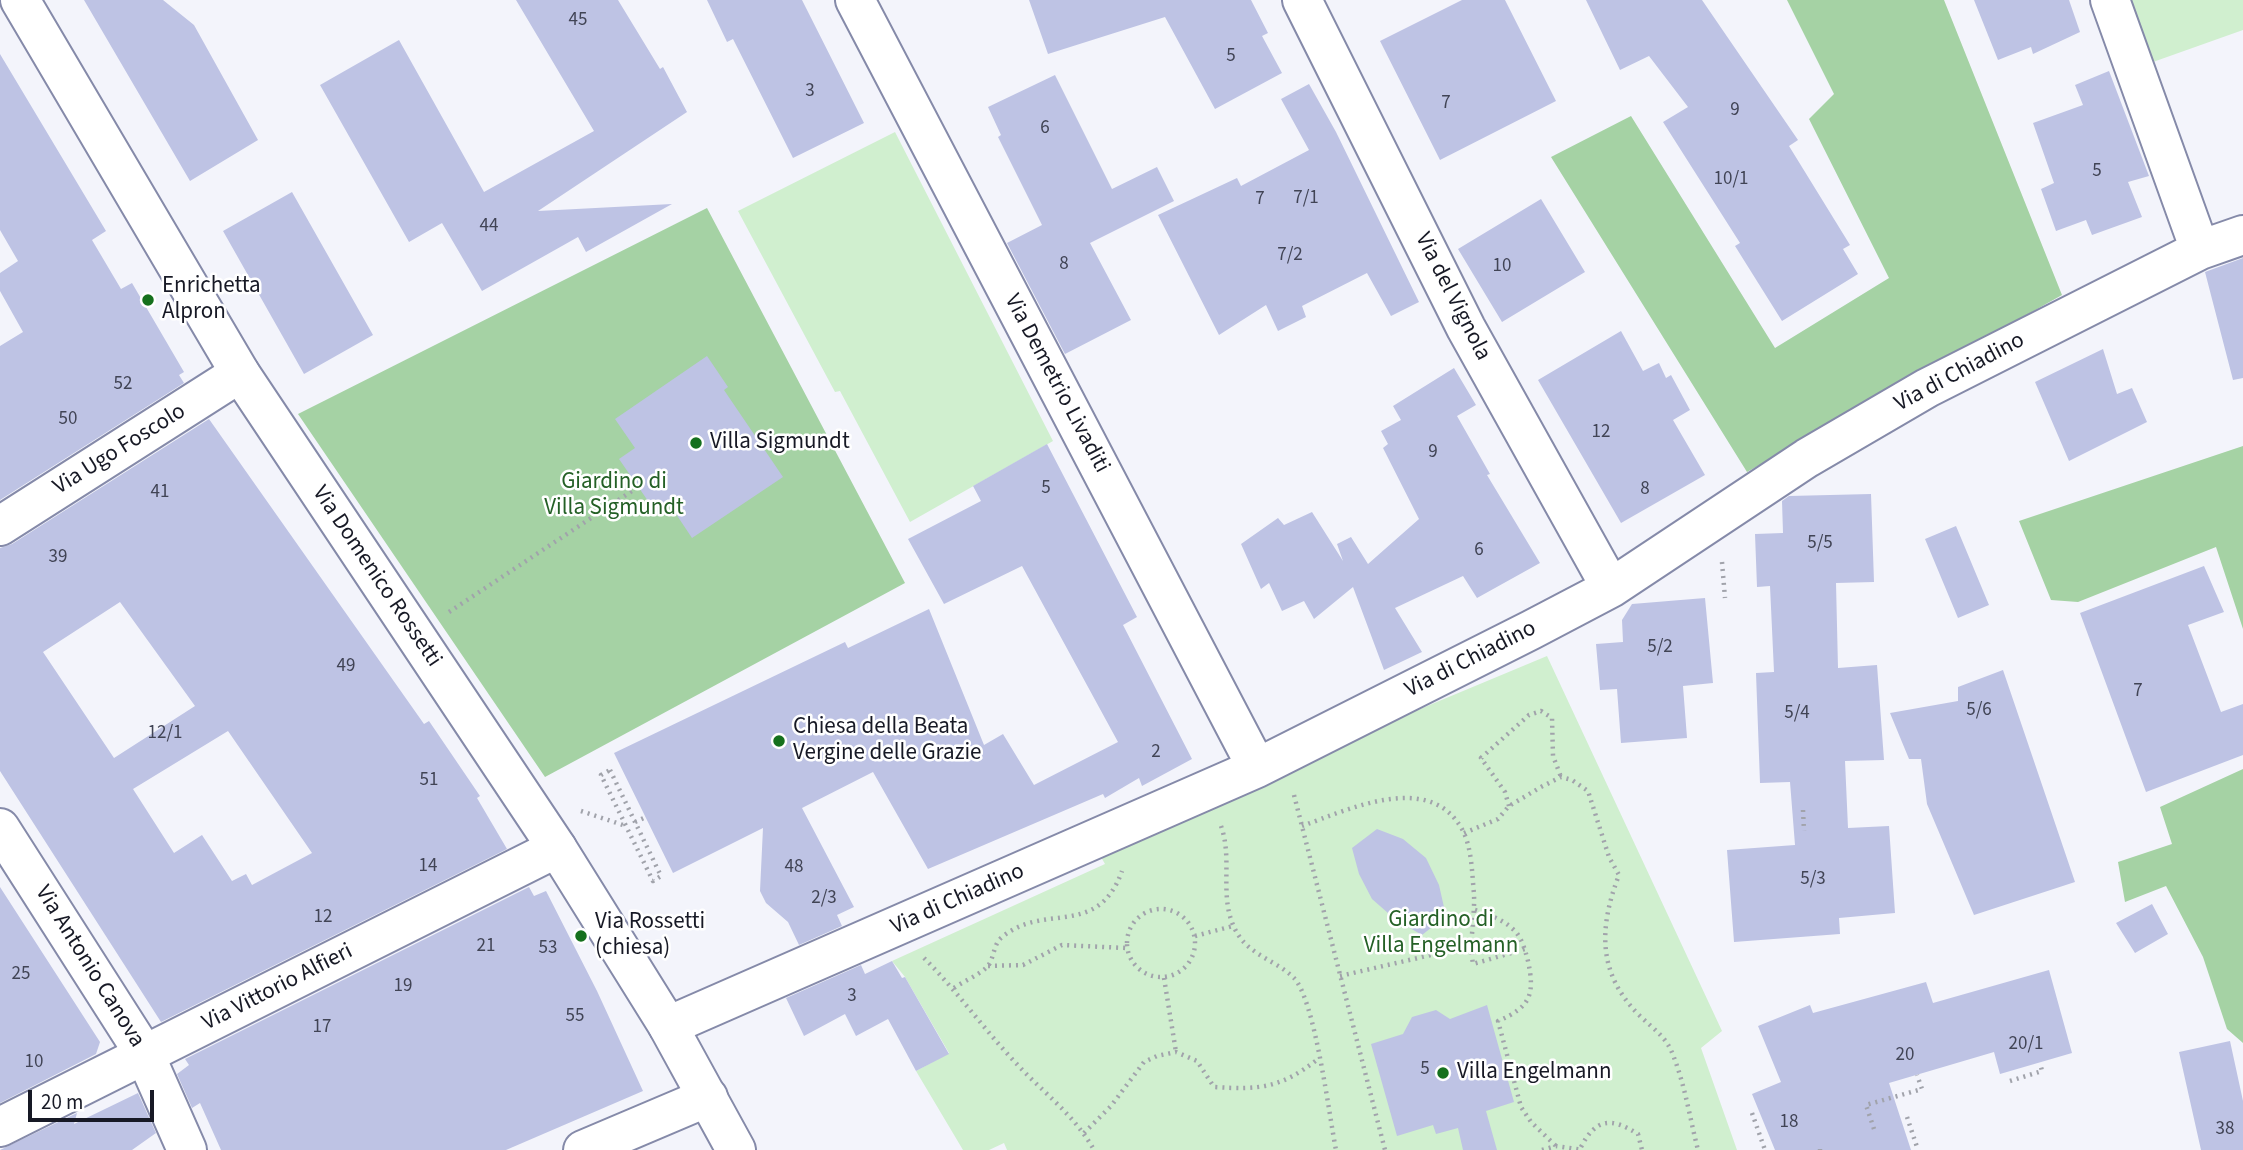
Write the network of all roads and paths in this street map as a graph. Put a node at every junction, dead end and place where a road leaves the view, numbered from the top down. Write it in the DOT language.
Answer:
graph roads {
  1 [pos="20,0"];
  2 [pos="855,0"];
  3 [pos="1302,0"];
  4 [pos="2110,0"];
  5 [pos="2243,235"];
  6 [pos="2200,250"];
  7 [pos="240,373"];
  8 [pos="638,487"];
  9 [pos="0,526"];
  10 [pos="1611,588"];
  11 [pos="438,620"];
  12 [pos="1274,776"];
  13 [pos="1561,778"];
  14 [pos="1509,806"];
  15 [pos="577,809"];
  16 [pos="1803,810"];
  17 [pos="1217,816"];
  18 [pos="646,817"];
  19 [pos="635,822"];
  20 [pos="627,826"];
  21 [pos="1302,826"];
  22 [pos="0,828"];
  23 [pos="1804,831"];
  24 [pos="1464,833"];
  25 [pos="556,848"];
  26 [pos="1124,867"];
  27 [pos="1475,910"];
  28 [pos="1233,926"];
  29 [pos="1195,936"];
  30 [pos="1470,946"];
  31 [pos="1126,948"];
  32 [pos="1525,949"];
  33 [pos="916,950"];
  34 [pos="988,966"];
  35 [pos="1340,976"];
  36 [pos="1164,978"];
  37 [pos="954,988"];
  38 [pos="668,1026"];
  39 [pos="1176,1052"];
  40 [pos="145,1055"];
  41 [pos="1318,1059"];
  42 [pos="2039,1063"];
  43 [pos="1917,1074"];
  44 [pos="2010,1081"];
  45 [pos="708,1097"];
  46 [pos="1752,1113"];
  47 [pos="1907,1117"];
  48 [pos="0,1127"];
  49 [pos="1874,1129"];
  50 [pos="1084,1133"];
  51 [pos="1556,1146"];
  52 [pos="1582,1149"];
  53 [pos="187,1150"];
  54 [pos="583,1150"];
  55 [pos="736,1150"];
  56 [pos="1094,1150"];
  57 [pos="1336,1150"];
  58 [pos="1385,1150"];
  59 [pos="1542,1150"];
  60 [pos="1642,1150"];
  61 [pos="1698,1150"];
  62 [pos="1765,1150"];
  63 [pos="1918,1150"];
  1 -- 7 [label="street, Via Domenico Rossetti"];
  2 -- 12 [label="street, Via Demetrio Livaditi"];
  3 -- 10 [label="street, Via del Vignola"];
  4 -- 6 [label="street"];
  5 -- 6 [label="street, Via di Chiadino"];
  6 -- 10 [label="street, Via di Chiadino"];
  7 -- 9 [label="street, Via Ugo Foscolo"];
  7 -- 25 [label="street, Via Domenico Rossetti"];
  8 -- 11 [label="path"];
  10 -- 12 [label="street, Via di Chiadino"];
  12 -- 21 [label="path"];
  12 -- 38 [label="street, Via di Chiadino"];
  13 -- 14 [label="path"];
  13 -- 14 [label="path"];
  13 -- 61 [label="path"];
  14 -- 24 [label="path"];
  15 -- 20 [label="path"];
  16 -- 23 [label="path"];
  17 -- 28 [label="path"];
  18 -- 19 [label="path"];
  19 -- 20 [label="path"];
  19 -- 20 [label="path"];
  21 -- 24 [label="path"];
  21 -- 35 [label="path"];
  22 -- 40 [label="street, Via Antonio Canova"];
  24 -- 27 [label="path"];
  25 -- 38 [label="street, Via Domenico Rossetti"];
  25 -- 40 [label="street, Via Vittorio Alfieri"];
  26 -- 34 [label="path"];
  27 -- 30 [label="path"];
  27 -- 32 [label="path"];
  28 -- 29 [label="path"];
  28 -- 41 [label="path"];
  29 -- 31 [label="path"];
  29 -- 36 [label="path"];
  30 -- 32 [label="path"];
  30 -- 35 [label="path"];
  31 -- 34 [label="path"];
  31 -- 36 [label="path"];
  32 -- 51 [label="path"];
  33 -- 37 [label="path"];
  34 -- 37 [label="path"];
  35 -- 58 [label="path"];
  36 -- 39 [label="path"];
  37 -- 50 [label="path"];
  38 -- 45 [label="street, Via Domenico Rossetti"];
  39 -- 41 [label="path"];
  39 -- 50 [label="path"];
  40 -- 48 [label="street, Via Vittorio Alfieri"];
  40 -- 53 [label="street, Via Antonio Canova"];
  41 -- 57 [label="path"];
  42 -- 44 [label="path"];
  43 -- 49 [label="path"];
  45 -- 54 [label="street"];
  45 -- 55 [label="street, Via Domenico Rossetti"];
  46 -- 62 [label="path"];
  47 -- 63 [label="path"];
  50 -- 56 [label="path"];
  51 -- 52 [label="path"];
  51 -- 59 [label="path"];
  52 -- 60 [label="path"];
}
